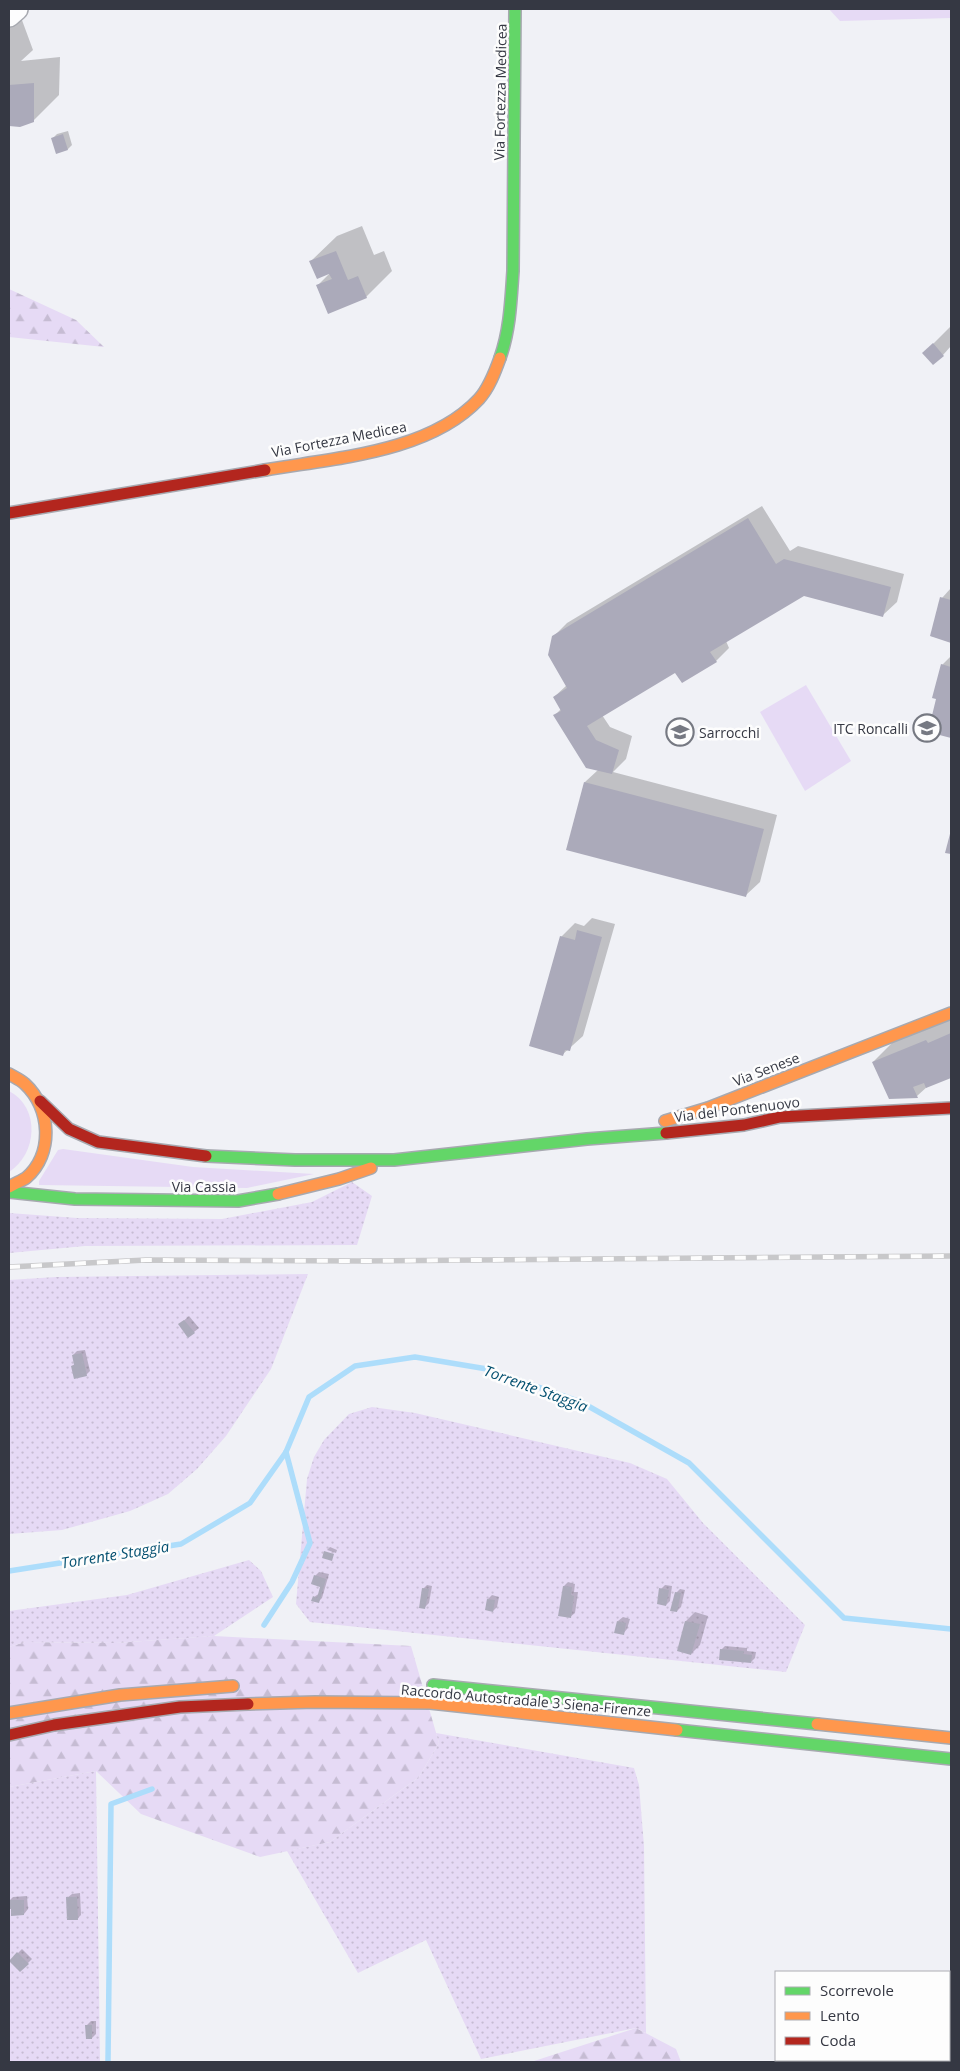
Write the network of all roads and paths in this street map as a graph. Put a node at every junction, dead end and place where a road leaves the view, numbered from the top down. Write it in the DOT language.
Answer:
graph roads {
  1 [pos="17,9"];
  2 [pos="515,9"];
  3 [pos="9,16"];
  4 [pos="9,512"];
  5 [pos="951,1013"];
  6 [pos="9,1074"];
  7 [pos="776,1082"];
  8 [pos="40,1101"];
  9 [pos="951,1108"];
  10 [pos="753,1113"];
  11 [pos="587,1139"];
  12 [pos="394,1160"];
  13 [pos="9,1187"];
  14 [pos="9,1192"];
  15 [pos="419,1685"];
  16 [pos="240,1686"];
  17 [pos="9,1713"];
  18 [pos="9,1735"];
  19 [pos="951,1738"];
  20 [pos="951,1759"];
  1 -- 3 [label="street"];
  2 -- 4 [label="main road, Via Fortezza Medicea"];
  5 -- 7 [label="main road, Via Senese"];
  6 -- 8 [label="main road, Via Cassia"];
  7 -- 10 [label="main road"];
  7 -- 11 [label="main road, Via Senese"];
  8 -- 12 [label="main road, Via Cassia"];
  8 -- 13 [label="main road, Via Cassia"];
  9 -- 10 [label="main road, Via del Pontenuovo"];
  10 -- 11 [label="main road, Via del Pontenuovo"];
  11 -- 12 [label="main road, Via Cassia"];
  12 -- 14 [label="main road, Via Cassia"];
  15 -- 19 [label="main road, Raccordo Autostradale 3 Siena-Firenze"];
  16 -- 17 [label="main road"];
  18 -- 20 [label="main road, Raccordo Autostradale 3 Siena-Firenze"];
}
